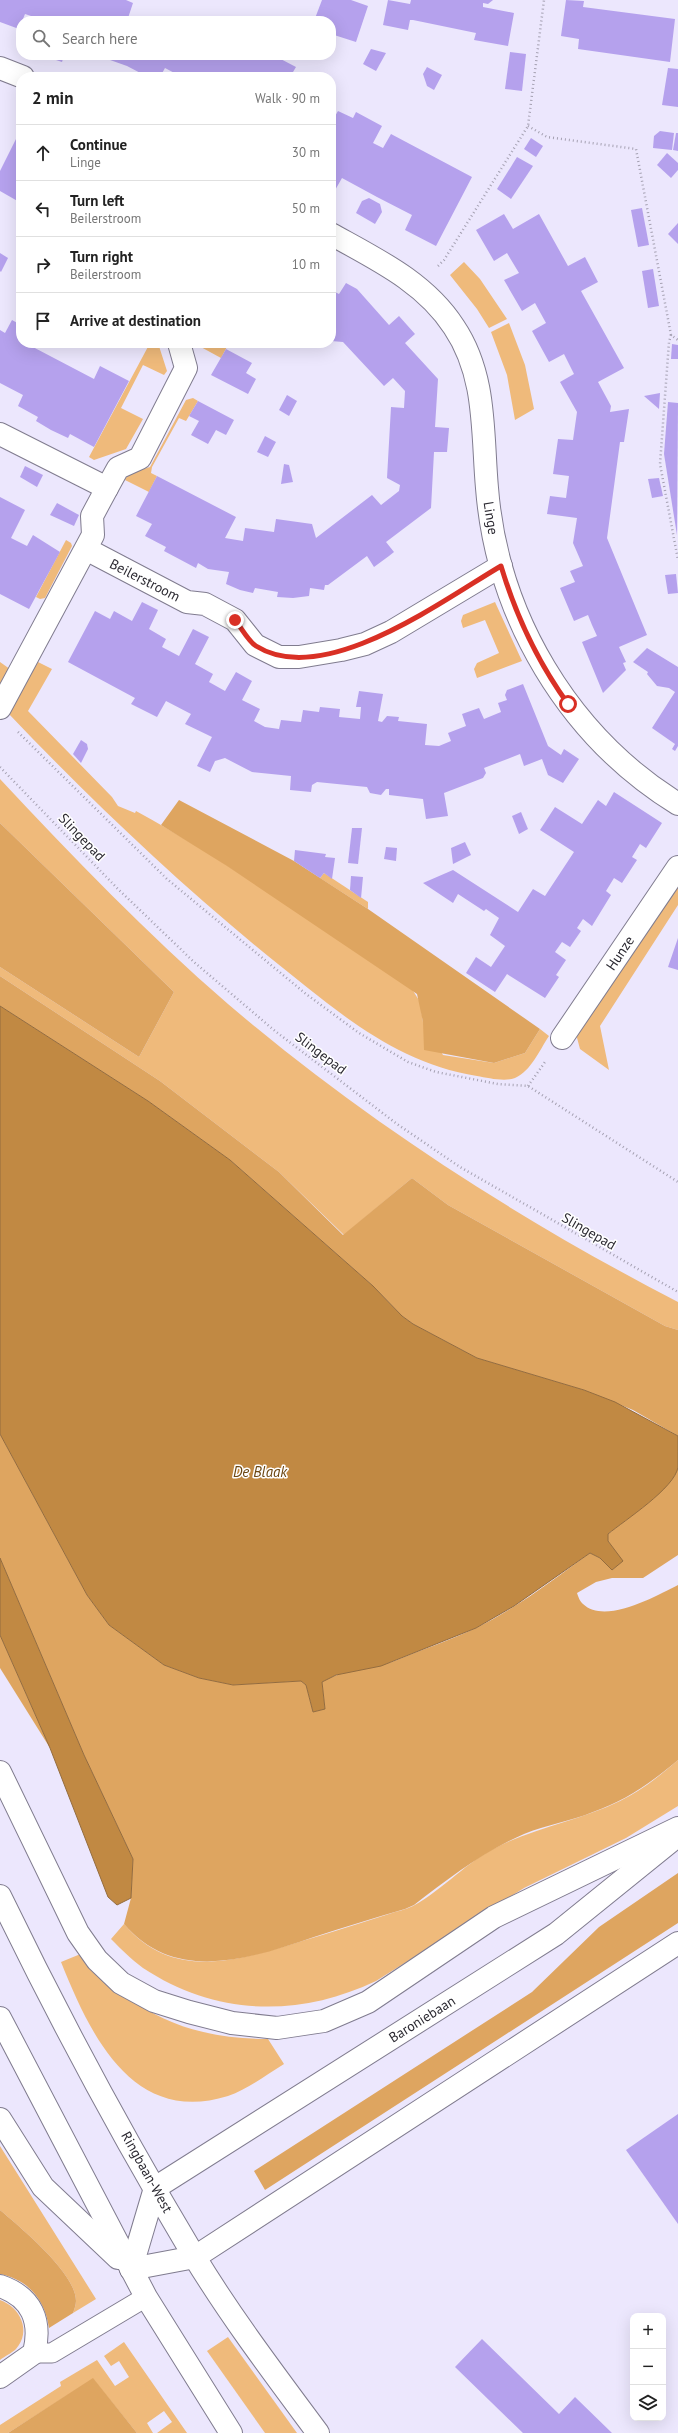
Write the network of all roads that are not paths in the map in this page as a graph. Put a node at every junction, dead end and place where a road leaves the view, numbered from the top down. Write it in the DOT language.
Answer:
graph roads {
  1 [pos="0,68"];
  2 [pos="16,74"];
  3 [pos="336,237"];
  4 [pos="180,348"];
  5 [pos="0,434"];
  6 [pos="106,488"];
  7 [pos="86,549"];
  8 [pos="501,566"];
  9 [pos="0,708"];
  10 [pos="678,804"];
  11 [pos="678,867"];
  12 [pos="562,1038"];
  13 [pos="0,1772"];
  14 [pos="678,1828"];
  15 [pos="678,1836"];
  16 [pos="0,1896"];
  17 [pos="678,1943"];
  18 [pos="0,2018"];
  19 [pos="0,2119"];
  20 [pos="155,2188"];
  21 [pos="195,2257"];
  22 [pos="131,2270"];
  23 [pos="0,2286"];
  24 [pos="146,2297"];
  25 [pos="34,2353"];
  26 [pos="0,2377"];
  27 [pos="231,2433"];
  28 [pos="318,2433"];
  1 -- 2 [label="main road"];
  3 -- 8 [label="main road, Linge"];
  4 -- 6 [label="main road"];
  5 -- 6 [label="main road"];
  6 -- 7 [label="main road"];
  7 -- 8 [label="main road, Beilerstroom"];
  7 -- 9 [label="main road"];
  8 -- 10 [label="main road, Linge"];
  11 -- 12 [label="main road, Hunze"];
  13 -- 14 [label="main road"];
  15 -- 20 [label="main road, Baroniebaan"];
  16 -- 20 [label="main road, Ringbaan-West"];
  17 -- 21 [label="main road"];
  18 -- 22 [label="main road"];
  19 -- 22 [label="main road"];
  20 -- 21 [label="main road, Ringbaan-West"];
  20 -- 22 [label="main road"];
  21 -- 22 [label="main road"];
  21 -- 28 [label="main road, Ringbaan-West"];
  22 -- 24 [label="main road"];
  23 -- 25 [label="main road"];
  24 -- 25 [label="lane"];
  24 -- 27 [label="main road"];
  25 -- 26 [label="main road"];
}
